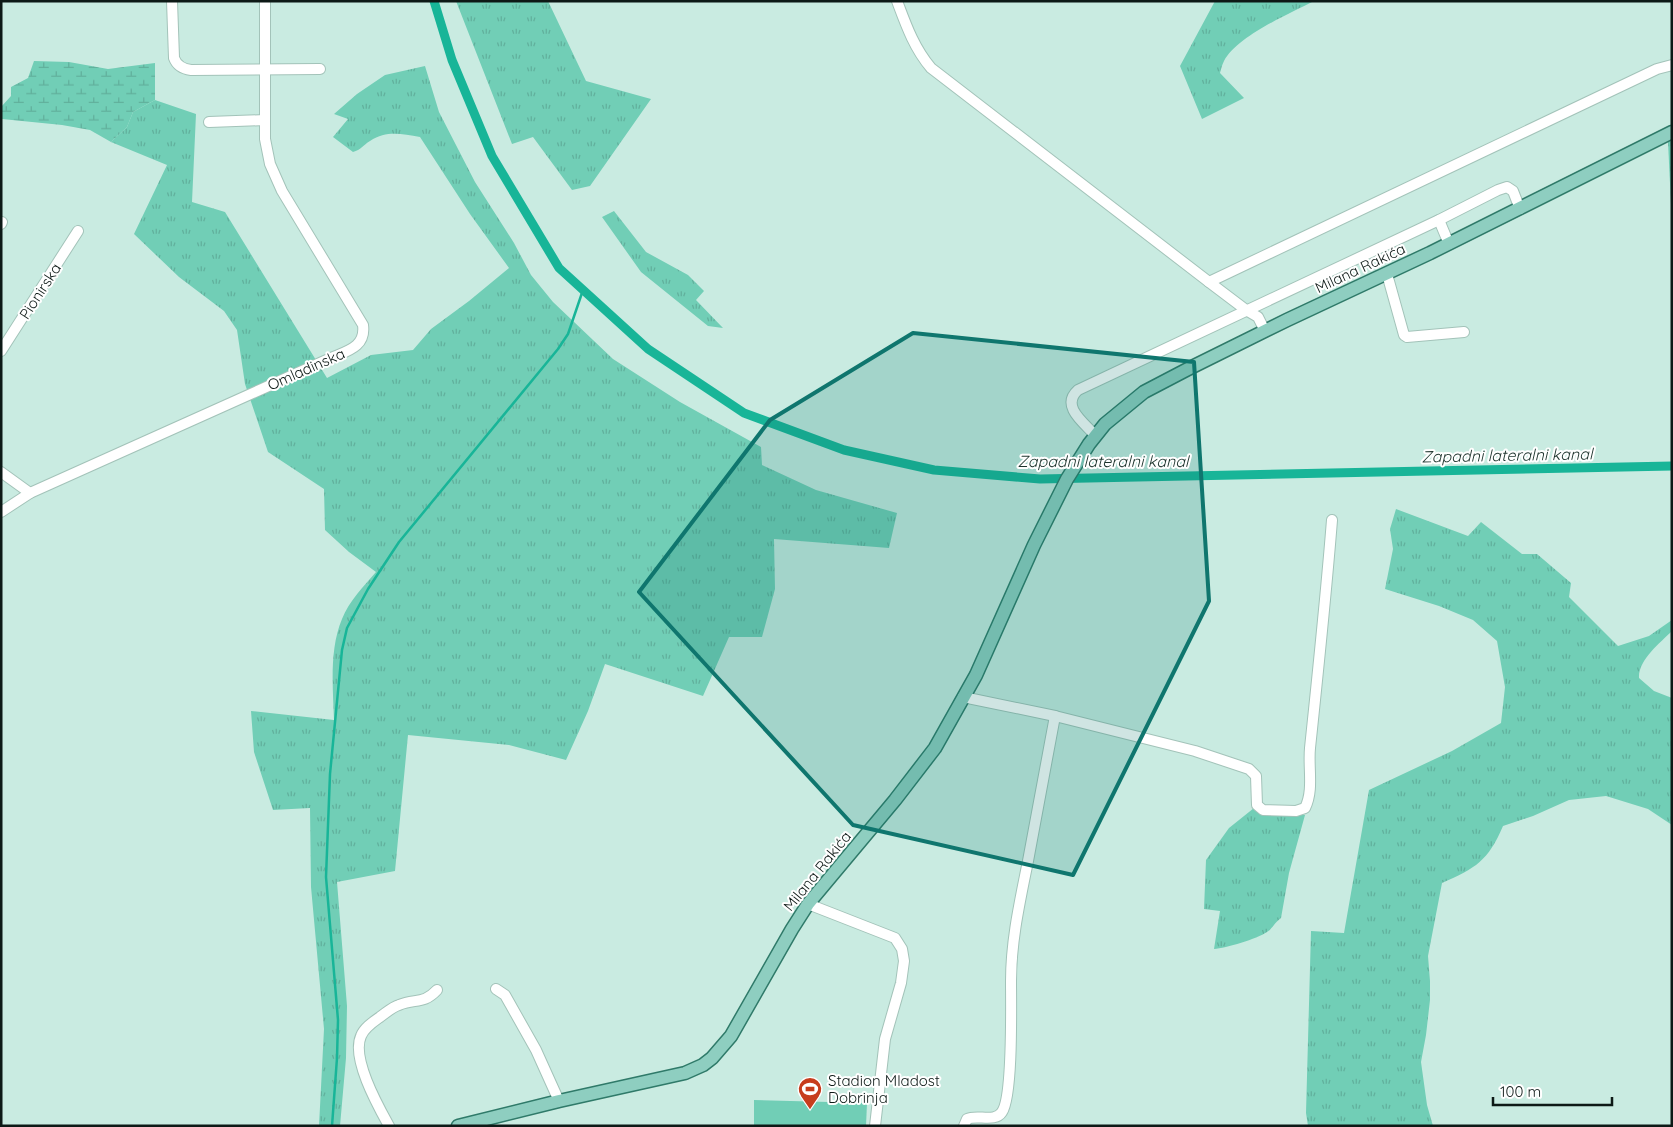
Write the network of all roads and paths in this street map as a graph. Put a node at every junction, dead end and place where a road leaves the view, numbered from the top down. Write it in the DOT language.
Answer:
graph roads {
  1 [pos="172,1"];
  2 [pos="265,1"];
  3 [pos="897,1"];
  4 [pos="1672,65"];
  5 [pos="264,69"];
  6 [pos="320,69"];
  7 [pos="265,120"];
  8 [pos="209,122"];
  9 [pos="1672,132"];
  10 [pos="1520,209"];
  11 [pos="1439,220"];
  12 [pos="78,231"];
  13 [pos="1449,244"];
  14 [pos="1387,274"];
  15 [pos="1209,282"];
  16 [pos="1246,310"];
  17 [pos="1266,331"];
  18 [pos="1464,332"];
  19 [pos="1,351"];
  20 [pos="1095,435"];
  21 [pos="1,472"];
  22 [pos="30,493"];
  23 [pos="1,512"];
  24 [pos="1332,520"];
  25 [pos="963,698"];
  26 [pos="1056,716"];
  27 [pos="808,904"];
  28 [pos="496,989"];
  29 [pos="438,990"];
  30 [pos="560,1101"];
  31 [pos="389,1126"];
  32 [pos="458,1126"];
  33 [pos="875,1126"];
  34 [pos="964,1126"];
  1 -- 5 [label="street"];
  2 -- 5 [label="street, Omladinska"];
  3 -- 15 [label="street"];
  4 -- 15 [label="street"];
  5 -- 6 [label="street"];
  5 -- 7 [label="street, Omladinska"];
  7 -- 8 [label="street"];
  7 -- 22 [label="street, Omladinska"];
  9 -- 10 [label="main road, Milana Rakića"];
  10 -- 11 [label="street"];
  10 -- 13 [label="main road, Milana Rakića"];
  11 -- 13 [label="street"];
  11 -- 16 [label="street"];
  12 -- 19 [label="street, Pionirska"];
  13 -- 14 [label="main road, Milana Rakića"];
  14 -- 17 [label="main road, Milana Rakića"];
  14 -- 18 [label="street"];
  15 -- 16 [label="street"];
  16 -- 17 [label="street"];
  16 -- 20 [label="street"];
  17 -- 20 [label="main road, Milana Rakića"];
  20 -- 25 [label="main road, Milana Rakića"];
  21 -- 22 [label="street"];
  22 -- 23 [label="street, Omladinska"];
  24 -- 26 [label="street"];
  25 -- 26 [label="street"];
  25 -- 27 [label="main road, Milana Rakića"];
  26 -- 34 [label="street"];
  27 -- 30 [label="main road, Milana Rakića"];
  27 -- 33 [label="street"];
  28 -- 30 [label="street"];
  29 -- 31 [label="street"];
  30 -- 32 [label="main road, Milana Rakića"];
}
